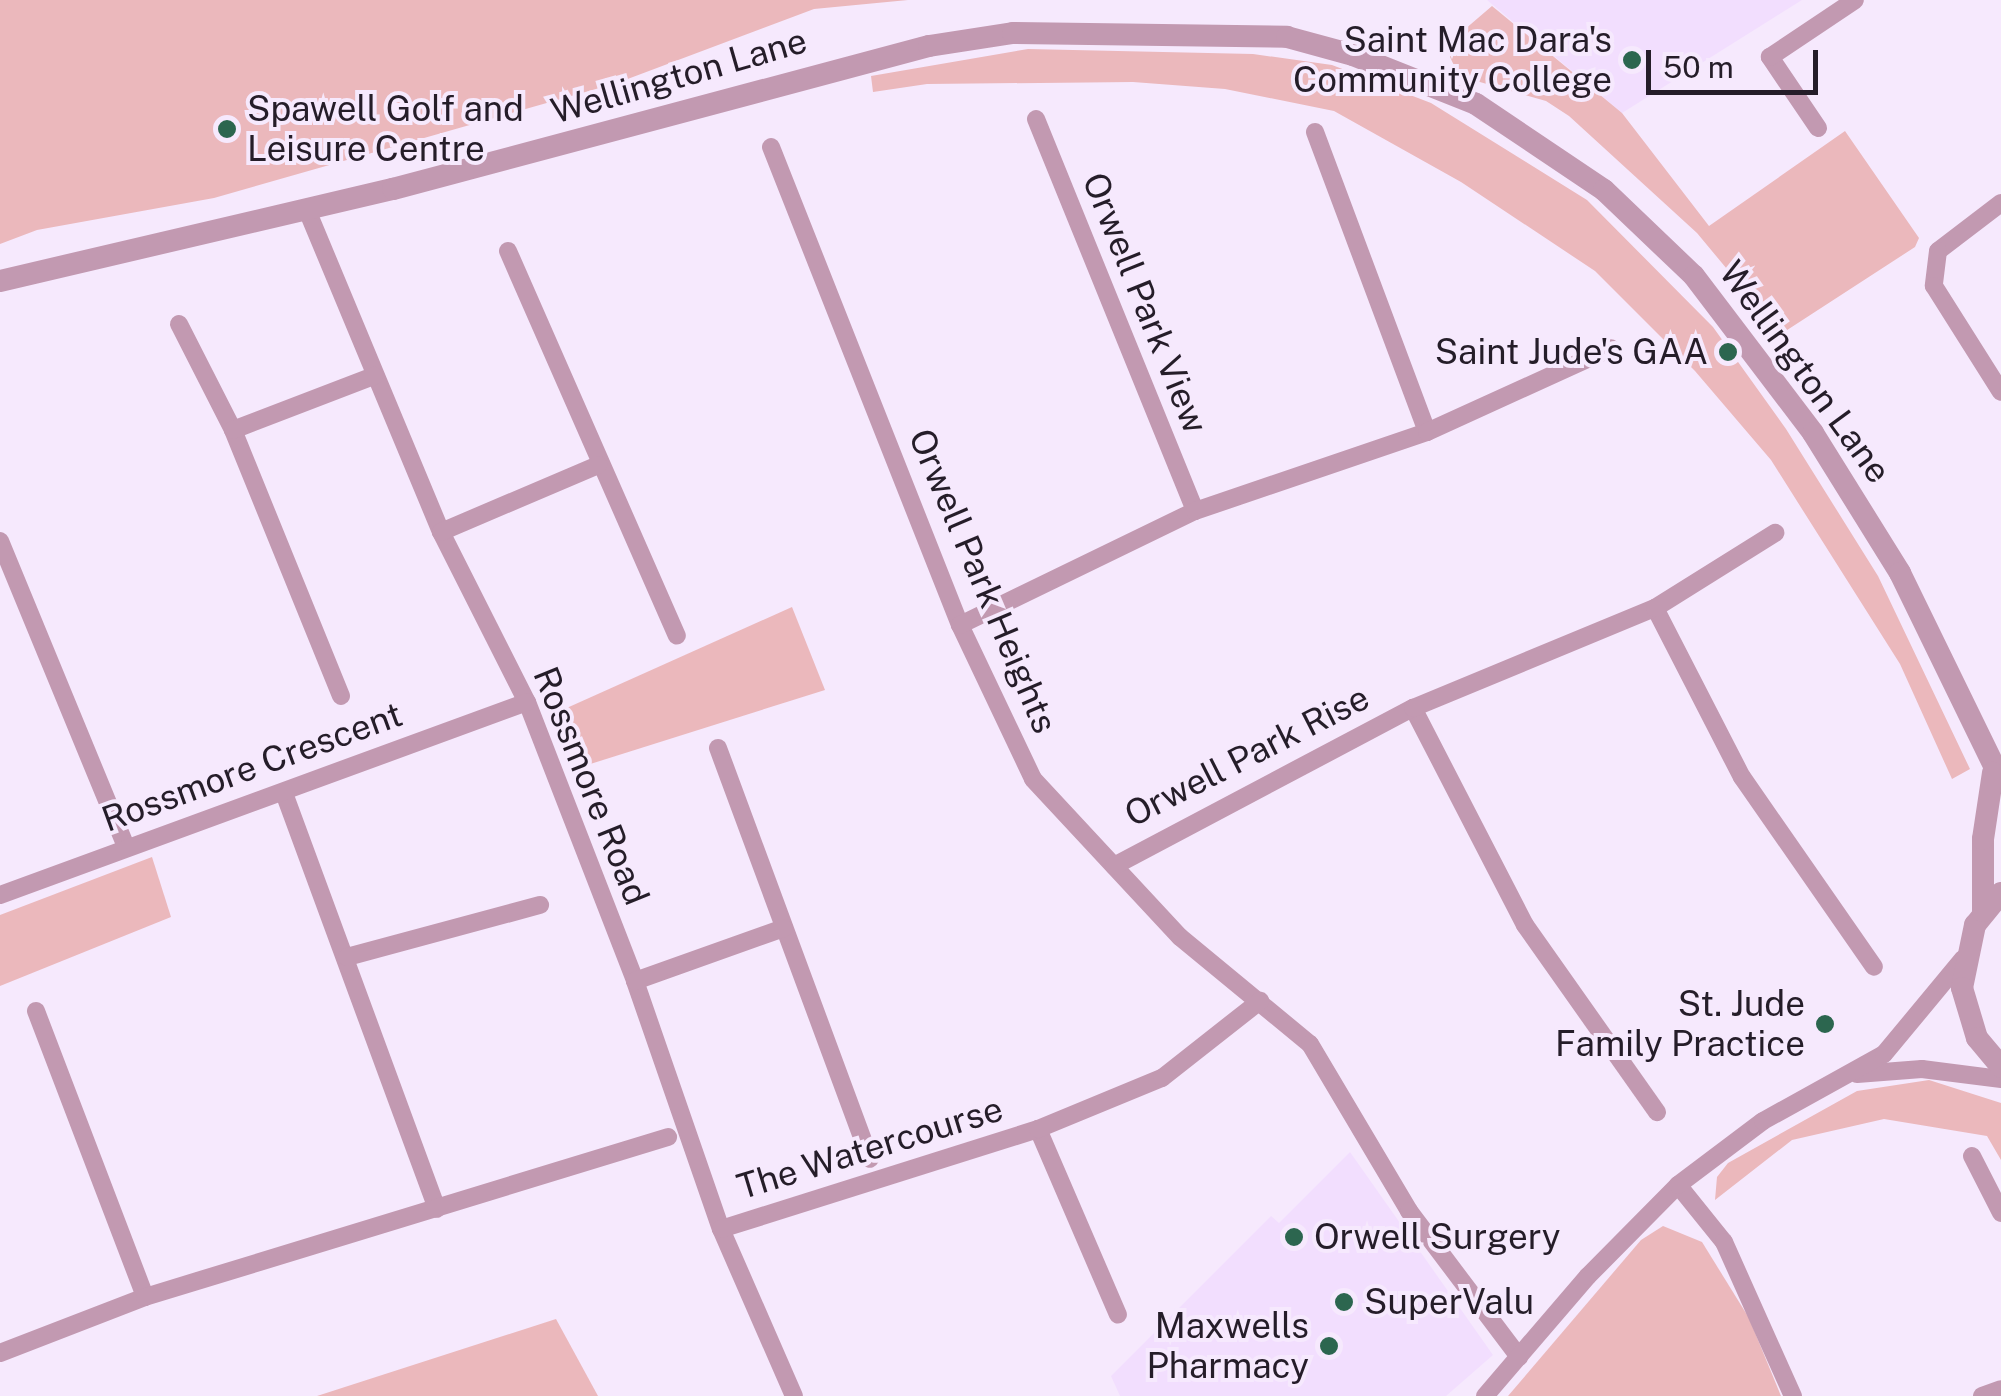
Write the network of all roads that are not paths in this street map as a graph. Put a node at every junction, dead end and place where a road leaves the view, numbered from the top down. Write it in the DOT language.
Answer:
graph roads {
  1 [pos="1855,0"];
  2 [pos="1036,120"];
  3 [pos="1818,128"];
  4 [pos="1315,132"];
  5 [pos="771,147"];
  6 [pos="2001,203"];
  7 [pos="307,210"];
  8 [pos="508,252"];
  9 [pos="0,281"];
  10 [pos="179,324"];
  11 [pos="1611,348"];
  12 [pos="374,376"];
  13 [pos="2001,392"];
  14 [pos="232,430"];
  15 [pos="1427,432"];
  16 [pos="598,465"];
  17 [pos="1195,511"];
  18 [pos="441,532"];
  19 [pos="1775,533"];
  20 [pos="0,541"];
  21 [pos="1655,608"];
  22 [pos="960,625"];
  23 [pos="677,636"];
  24 [pos="341,696"];
  25 [pos="526,702"];
  26 [pos="1412,708"];
  27 [pos="718,748"];
  28 [pos="1997,777"];
  29 [pos="284,793"];
  30 [pos="126,846"];
  31 [pos="1114,866"];
  32 [pos="2001,893"];
  33 [pos="0,895"];
  34 [pos="540,905"];
  35 [pos="1983,911"];
  36 [pos="784,928"];
  37 [pos="347,956"];
  38 [pos="1963,959"];
  39 [pos="1874,966"];
  40 [pos="635,981"];
  41 [pos="1260,1000"];
  42 [pos="36,1011"];
  43 [pos="2001,1067"];
  44 [pos="1846,1075"];
  45 [pos="2001,1079"];
  46 [pos="1657,1112"];
  47 [pos="1038,1129"];
  48 [pos="668,1137"];
  49 [pos="1972,1156"];
  50 [pos="870,1159"];
  51 [pos="1678,1185"];
  52 [pos="436,1209"];
  53 [pos="2001,1213"];
  54 [pos="721,1228"];
  55 [pos="145,1297"];
  56 [pos="1118,1315"];
  57 [pos="0,1353"];
  58 [pos="1519,1357"];
  59 [pos="2001,1389"];
  60 [pos="794,1396"];
  61 [pos="1485,1396"];
  62 [pos="1793,1396"];
  63 [pos="1982,1396"];
  1 -- 3 [label="street"];
  2 -- 17 [label="street, Orwell Park View"];
  4 -- 15 [label="street"];
  5 -- 22 [label="street, Orwell Park Heights"];
  6 -- 13 [label="street"];
  7 -- 9 [label="street, Wellington Lane"];
  7 -- 12 [label="street, Rossmore Road"];
  7 -- 28 [label="street, Wellington Lane"];
  8 -- 16 [label="street"];
  10 -- 14 [label="street"];
  11 -- 15 [label="street"];
  12 -- 14 [label="street"];
  12 -- 18 [label="street, Rossmore Road"];
  14 -- 24 [label="street"];
  15 -- 17 [label="street"];
  16 -- 18 [label="street"];
  16 -- 23 [label="street"];
  17 -- 22 [label="street"];
  18 -- 25 [label="street, Rossmore Road"];
  19 -- 21 [label="street, Orwell Park Rise"];
  20 -- 30 [label="street"];
  21 -- 26 [label="street, Orwell Park Rise"];
  21 -- 39 [label="street"];
  22 -- 31 [label="street, Orwell Park Heights"];
  25 -- 29 [label="street, Rossmore Crescent"];
  25 -- 40 [label="street, Rossmore Road"];
  26 -- 31 [label="street, Orwell Park Rise"];
  26 -- 46 [label="street, Orwell Park Rise"];
  27 -- 36 [label="street"];
  28 -- 35 [label="street, Wellington Lane"];
  29 -- 30 [label="street, Rossmore Crescent"];
  29 -- 37 [label="street"];
  30 -- 33 [label="street, Rossmore Crescent"];
  31 -- 41 [label="street, Orwell Park Heights"];
  32 -- 35 [label="street"];
  34 -- 37 [label="street"];
  35 -- 38 [label="street"];
  36 -- 40 [label="street"];
  36 -- 50 [label="street"];
  37 -- 52 [label="street"];
  38 -- 43 [label="street"];
  38 -- 44 [label="street"];
  40 -- 54 [label="street, Rossmore Road"];
  41 -- 47 [label="street, The Watercourse"];
  41 -- 58 [label="street, Orwell Park Heights"];
  42 -- 55 [label="street"];
  44 -- 45 [label="street"];
  44 -- 51 [label="street"];
  47 -- 54 [label="street, The Watercourse"];
  47 -- 56 [label="street"];
  48 -- 52 [label="street"];
  49 -- 53 [label="street"];
  51 -- 58 [label="street"];
  51 -- 62 [label="street"];
  52 -- 55 [label="street"];
  54 -- 60 [label="street, Rossmore Road"];
  55 -- 57 [label="street"];
  58 -- 61 [label="street"];
  59 -- 63 [label="street"];
}
